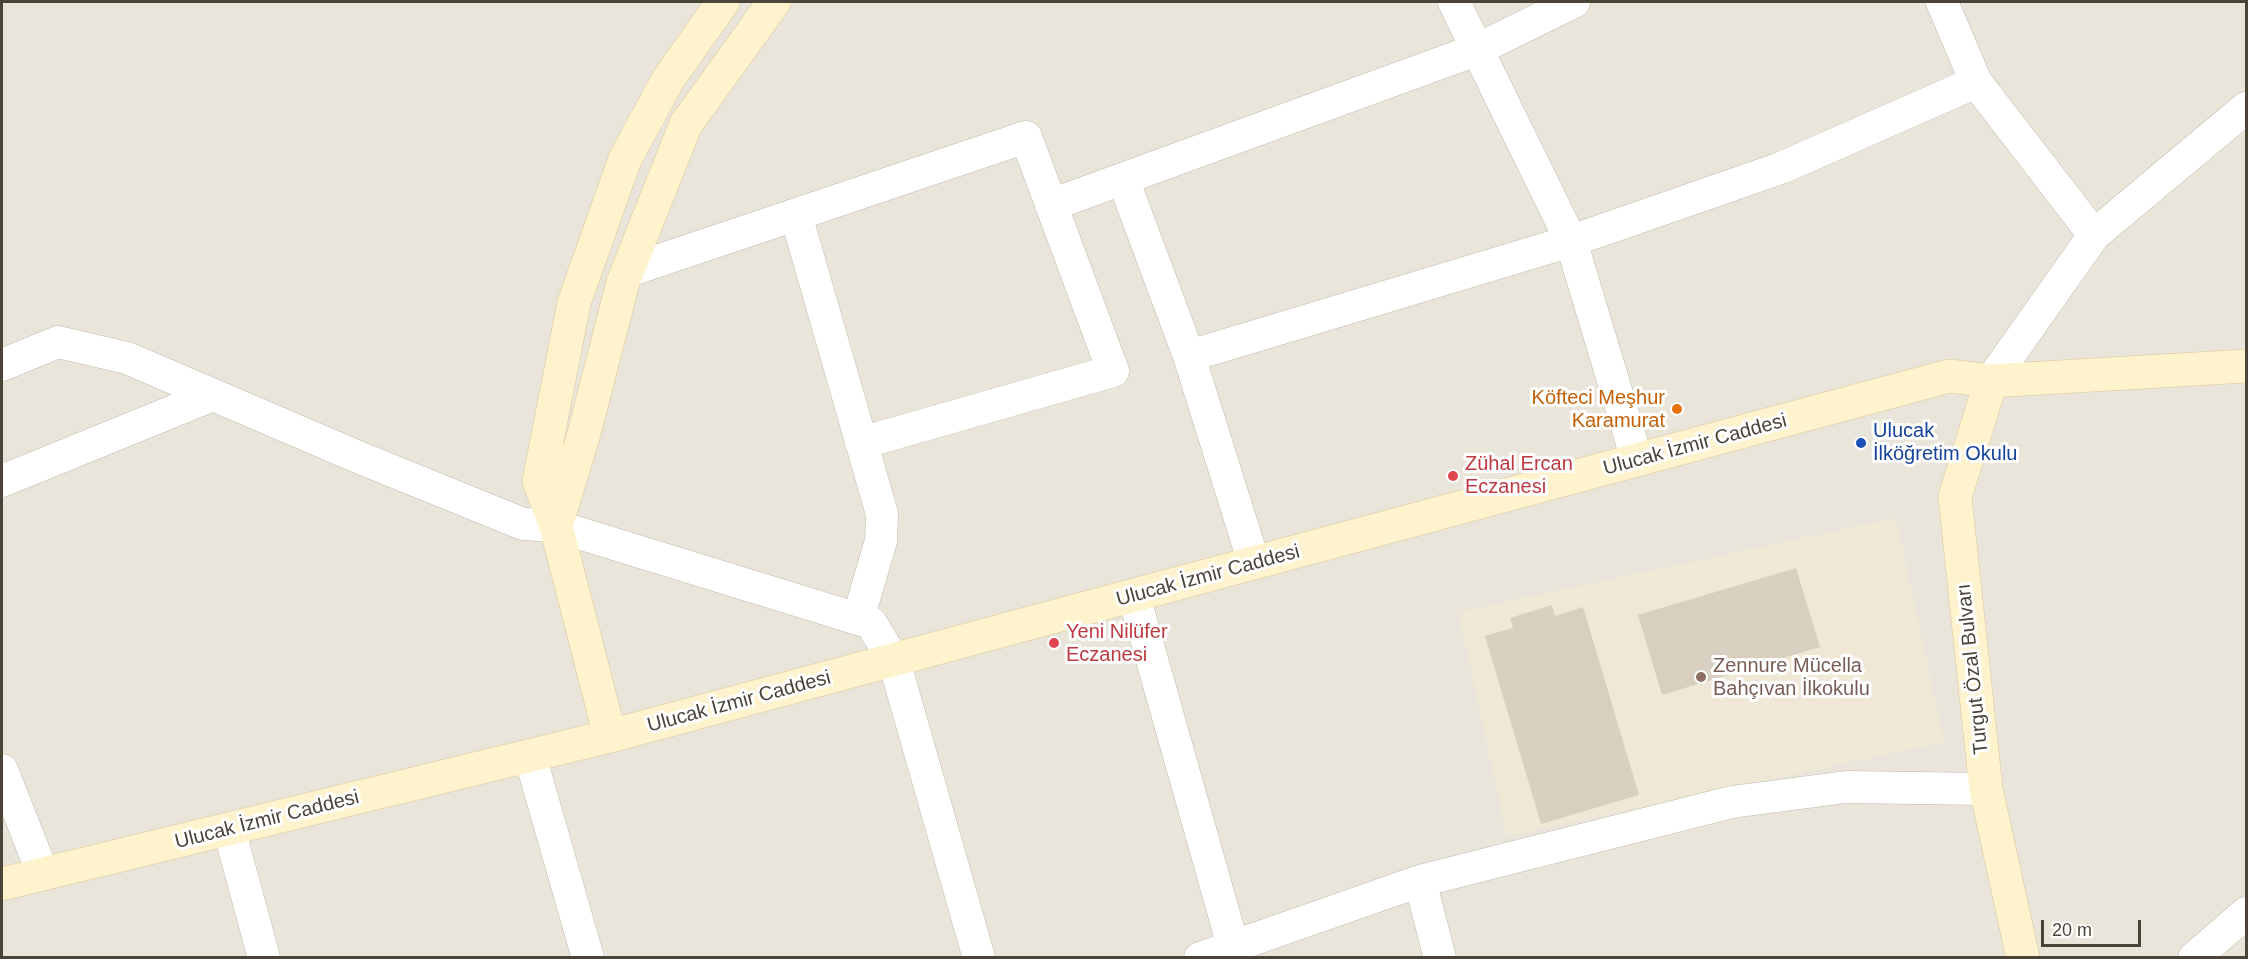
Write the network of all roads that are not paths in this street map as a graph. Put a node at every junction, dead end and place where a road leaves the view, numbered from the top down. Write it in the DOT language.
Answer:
graph roads {
  1 [pos="723,2"];
  2 [pos="774,2"];
  3 [pos="1454,2"];
  4 [pos="1574,2"];
  5 [pos="1942,2"];
  6 [pos="1476,50"];
  7 [pos="1976,82"];
  8 [pos="2247,108"];
  9 [pos="1123,179"];
  10 [pos="1051,205"];
  11 [pos="796,215"];
  12 [pos="2094,235"];
  13 [pos="1571,240"];
  14 [pos="590,259"];
  15 [pos="628,271"];
  16 [pos="1189,356"];
  17 [pos="2,365"];
  18 [pos="2247,366"];
  19 [pos="1991,381"];
  20 [pos="213,395"];
  21 [pos="861,443"];
  22 [pos="1637,460"];
  23 [pos="2,481"];
  24 [pos="556,526"];
  25 [pos="1254,564"];
  26 [pos="1134,596"];
  27 [pos="858,619"];
  28 [pos="894,661"];
  29 [pos="610,736"];
  30 [pos="530,756"];
  31 [pos="2,770"];
  32 [pos="1986,789"];
  33 [pos="229,829"];
  34 [pos="43,874"];
  35 [pos="1419,880"];
  36 [pos="2,884"];
  37 [pos="2247,913"];
  38 [pos="1233,946"];
  39 [pos="264,957"];
  40 [pos="588,957"];
  41 [pos="979,957"];
  42 [pos="1200,957"];
  43 [pos="1440,957"];
  44 [pos="2024,957"];
  45 [pos="2194,957"];
  1 -- 14 [label="street"];
  2 -- 15 [label="street"];
  3 -- 6 [label="street"];
  4 -- 6 [label="street"];
  5 -- 7 [label="street"];
  6 -- 9 [label="street"];
  6 -- 13 [label="street"];
  7 -- 12 [label="street"];
  7 -- 13 [label="street"];
  8 -- 12 [label="street"];
  9 -- 10 [label="street"];
  9 -- 16 [label="street"];
  10 -- 11 [label="street"];
  10 -- 21 [label="street"];
  11 -- 15 [label="street"];
  11 -- 21 [label="street"];
  12 -- 19 [label="street"];
  13 -- 16 [label="street"];
  13 -- 22 [label="street"];
  14 -- 15 [label="street"];
  14 -- 24 [label="street"];
  15 -- 24 [label="street"];
  16 -- 25 [label="street"];
  17 -- 20 [label="street"];
  18 -- 19 [label="street, Ulucak İzmir Caddesi"];
  19 -- 22 [label="street, Ulucak İzmir Caddesi"];
  19 -- 32 [label="street, Turgut Özal Bulvarı"];
  20 -- 23 [label="street"];
  20 -- 24 [label="street"];
  21 -- 27 [label="street"];
  22 -- 25 [label="street, Ulucak İzmir Caddesi"];
  24 -- 27 [label="street"];
  24 -- 29 [label="street"];
  25 -- 26 [label="street, Ulucak İzmir Caddesi"];
  26 -- 28 [label="street, Ulucak İzmir Caddesi"];
  26 -- 38 [label="street"];
  27 -- 28 [label="street"];
  28 -- 29 [label="street, Ulucak İzmir Caddesi"];
  28 -- 41 [label="street"];
  29 -- 30 [label="street, Ulucak İzmir Caddesi"];
  30 -- 33 [label="street, Ulucak İzmir Caddesi"];
  30 -- 40 [label="street"];
  31 -- 34 [label="street"];
  32 -- 35 [label="street"];
  32 -- 44 [label="street, Turgut Özal Bulvarı"];
  33 -- 34 [label="street, Ulucak İzmir Caddesi"];
  33 -- 39 [label="street"];
  34 -- 36 [label="street, Ulucak İzmir Caddesi"];
  35 -- 38 [label="street"];
  35 -- 43 [label="street"];
  37 -- 45 [label="street"];
  38 -- 42 [label="street"];
}
